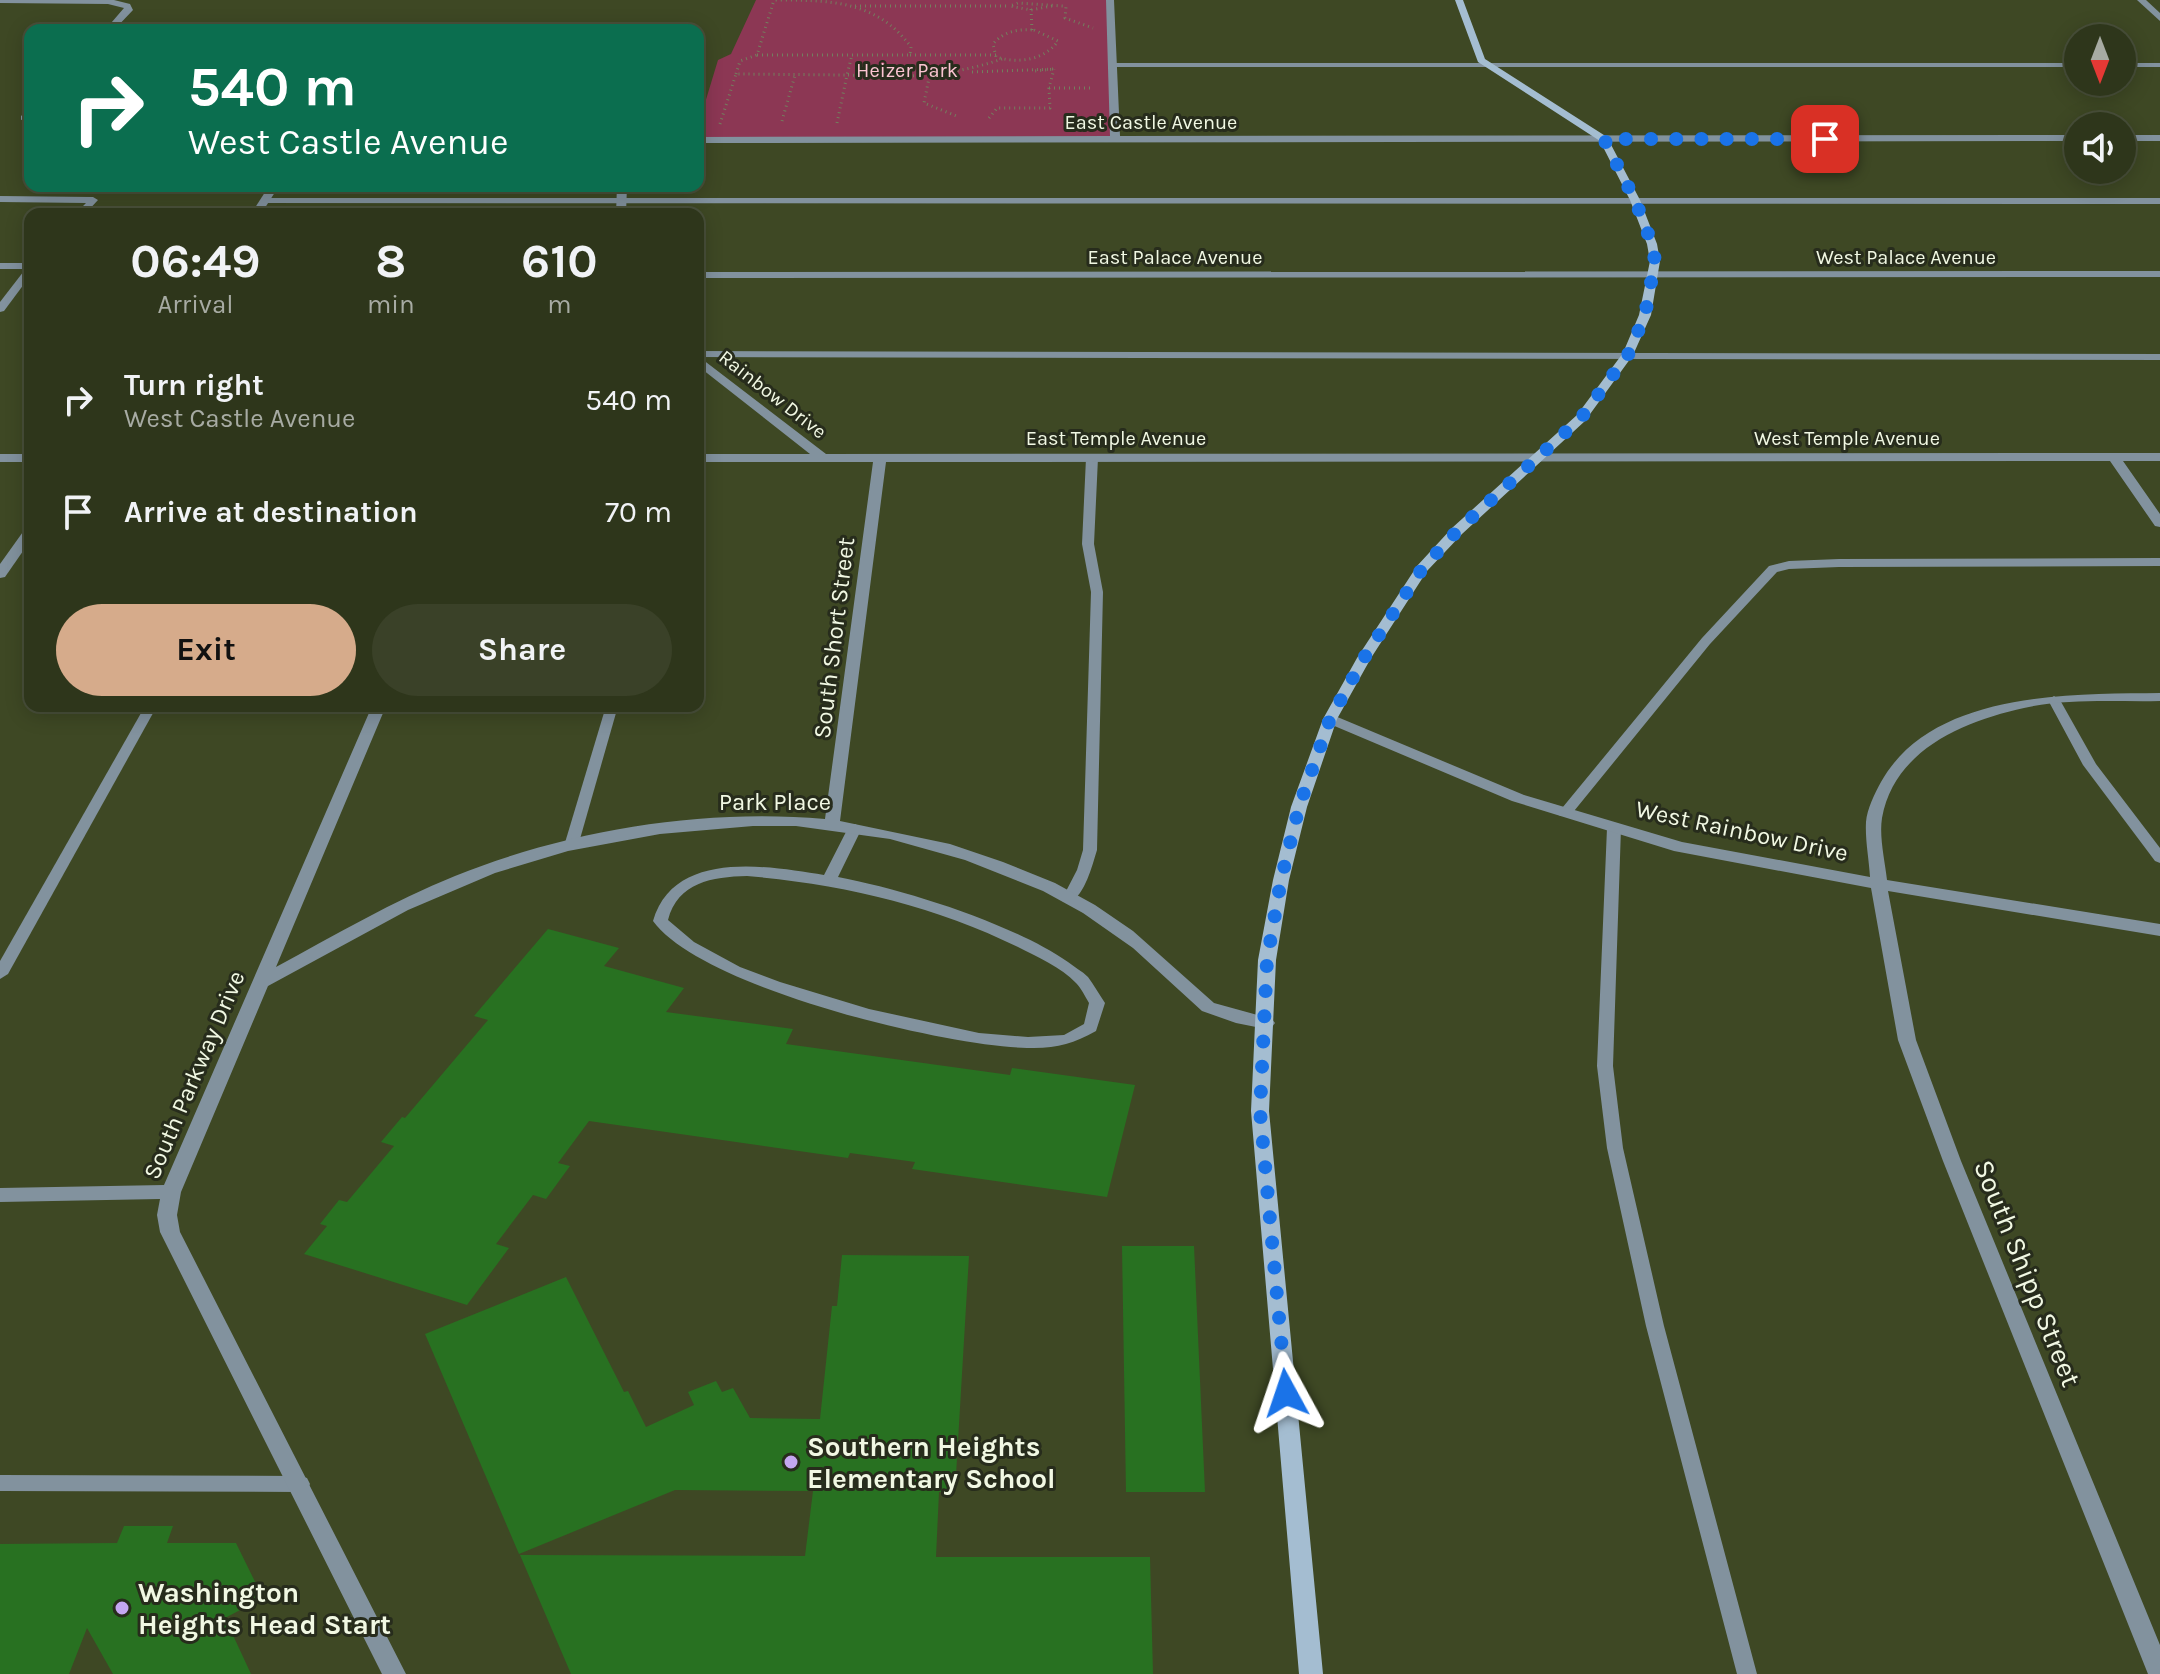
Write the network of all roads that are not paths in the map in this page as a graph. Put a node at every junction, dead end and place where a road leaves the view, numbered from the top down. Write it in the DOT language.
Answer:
graph roads {
  1 [pos="0,0"];
  2 [pos="1110,0"];
  3 [pos="1459,0"];
  4 [pos="2141,0"];
  5 [pos="2160,18"];
  6 [pos="115,24"];
  7 [pos="1486,64"];
  8 [pos="1112,65"];
  9 [pos="2064,65"];
  10 [pos="2136,65"];
  11 [pos="2160,65"];
  12 [pos="2064,138"];
  13 [pos="2136,138"];
  14 [pos="2160,138"];
  15 [pos="1604,139"];
  16 [pos="704,140"];
  17 [pos="1115,140"];
  18 [pos="270,192"];
  19 [pos="622,192"];
  20 [pos="0,199"];
  21 [pos="1635,200"];
  22 [pos="264,201"];
  23 [pos="621,201"];
  24 [pos="2160,201"];
  25 [pos="86,208"];
  26 [pos="260,208"];
  27 [pos="621,208"];
  28 [pos="0,266"];
  29 [pos="24,268"];
  30 [pos="2160,274"];
  31 [pos="704,275"];
  32 [pos="1652,275"];
  33 [pos="24,276"];
  34 [pos="0,309"];
  35 [pos="1626,356"];
  36 [pos="704,357"];
  37 [pos="2160,357"];
  38 [pos="704,362"];
  39 [pos="2114,457"];
  40 [pos="2160,457"];
  41 [pos="0,458"];
  42 [pos="24,458"];
  43 [pos="704,458"];
  44 [pos="1092,458"];
  45 [pos="1535,458"];
  46 [pos="824,459"];
  47 [pos="880,459"];
  48 [pos="2160,523"];
  49 [pos="24,540"];
  50 [pos="2160,562"];
  51 [pos="0,574"];
  52 [pos="2160,697"];
  53 [pos="2054,700"];
  54 [pos="148,712"];
  55 [pos="376,712"];
  56 [pos="610,712"];
  57 [pos="1330,719"];
  58 [pos="1565,813"];
  59 [pos="832,824"];
  60 [pos="855,828"];
  61 [pos="1614,828"];
  62 [pos="571,846"];
  63 [pos="2160,858"];
  64 [pos="829,880"];
  65 [pos="1879,884"];
  66 [pos="1070,897"];
  67 [pos="2160,930"];
  68 [pos="0,974"];
  69 [pos="261,982"];
  70 [pos="1266,1023"];
  71 [pos="171,1192"];
  72 [pos="0,1195"];
  73 [pos="0,1483"];
  74 [pos="300,1484"];
  75 [pos="394,1674"];
  76 [pos="1311,1674"];
  77 [pos="1747,1674"];
  78 [pos="2160,1674"];
  1 -- 6 [label="street"];
  2 -- 8 [label="street"];
  3 -- 7 [label="main road"];
  4 -- 5 [label="street"];
  7 -- 8 [label="lane"];
  7 -- 9 [label="lane"];
  7 -- 15 [label="main road"];
  8 -- 17 [label="street"];
  10 -- 11 [label="lane"];
  12 -- 15 [label="street, East Castle Avenue"];
  13 -- 14 [label="street"];
  15 -- 17 [label="street, East Castle Avenue"];
  15 -- 21 [label="main road"];
  16 -- 17 [label="street, East Castle Avenue"];
  18 -- 22 [label="street"];
  19 -- 23 [label="street"];
  20 -- 25 [label="lane"];
  21 -- 23 [label="lane"];
  21 -- 24 [label="lane"];
  21 -- 32 [label="main road"];
  22 -- 23 [label="lane"];
  22 -- 26 [label="street"];
  23 -- 27 [label="street"];
  28 -- 29 [label="street"];
  30 -- 32 [label="street, West Palace Avenue"];
  31 -- 32 [label="street, East Palace Avenue"];
  32 -- 35 [label="main road"];
  33 -- 34 [label="lane"];
  35 -- 36 [label="lane"];
  35 -- 37 [label="lane"];
  35 -- 45 [label="main road"];
  38 -- 46 [label="street, Rainbow Drive"];
  39 -- 40 [label="street, West Temple Avenue"];
  39 -- 45 [label="street, West Temple Avenue"];
  39 -- 48 [label="street"];
  41 -- 42 [label="street"];
  43 -- 46 [label="street, East Temple Avenue"];
  44 -- 45 [label="street, East Temple Avenue"];
  44 -- 47 [label="street, East Temple Avenue"];
  44 -- 66 [label="lane"];
  45 -- 57 [label="main road"];
  46 -- 47 [label="street, East Temple Avenue"];
  47 -- 59 [label="street, South Short Street"];
  49 -- 51 [label="street"];
  50 -- 58 [label="lane"];
  52 -- 53 [label="street, South Shipp Street"];
  53 -- 63 [label="lane"];
  53 -- 65 [label="street, South Shipp Street"];
  54 -- 68 [label="lane"];
  55 -- 69 [label="street, South Parkway Drive"];
  56 -- 62 [label="lane"];
  57 -- 58 [label="street, West Rainbow Drive"];
  57 -- 70 [label="main road"];
  58 -- 61 [label="street, West Rainbow Drive"];
  59 -- 60 [label="street, Park Place"];
  59 -- 62 [label="street, Park Place"];
  60 -- 64 [label="lane"];
  60 -- 66 [label="street, Park Place"];
  61 -- 65 [label="street, West Rainbow Drive"];
  61 -- 77 [label="lane"];
  62 -- 69 [label="street, Park Place"];
  64 -- 64 [label="lane"];
  65 -- 67 [label="street, West Rainbow Drive"];
  65 -- 78 [label="street, South Shipp Street"];
  66 -- 70 [label="street, Park Place"];
  69 -- 71 [label="street, South Parkway Drive"];
  70 -- 76 [label="main road"];
  71 -- 72 [label="street"];
  71 -- 74 [label="street, South Parkway Drive"];
  73 -- 74 [label="lane"];
  74 -- 75 [label="street, South Parkway Drive"];
}
